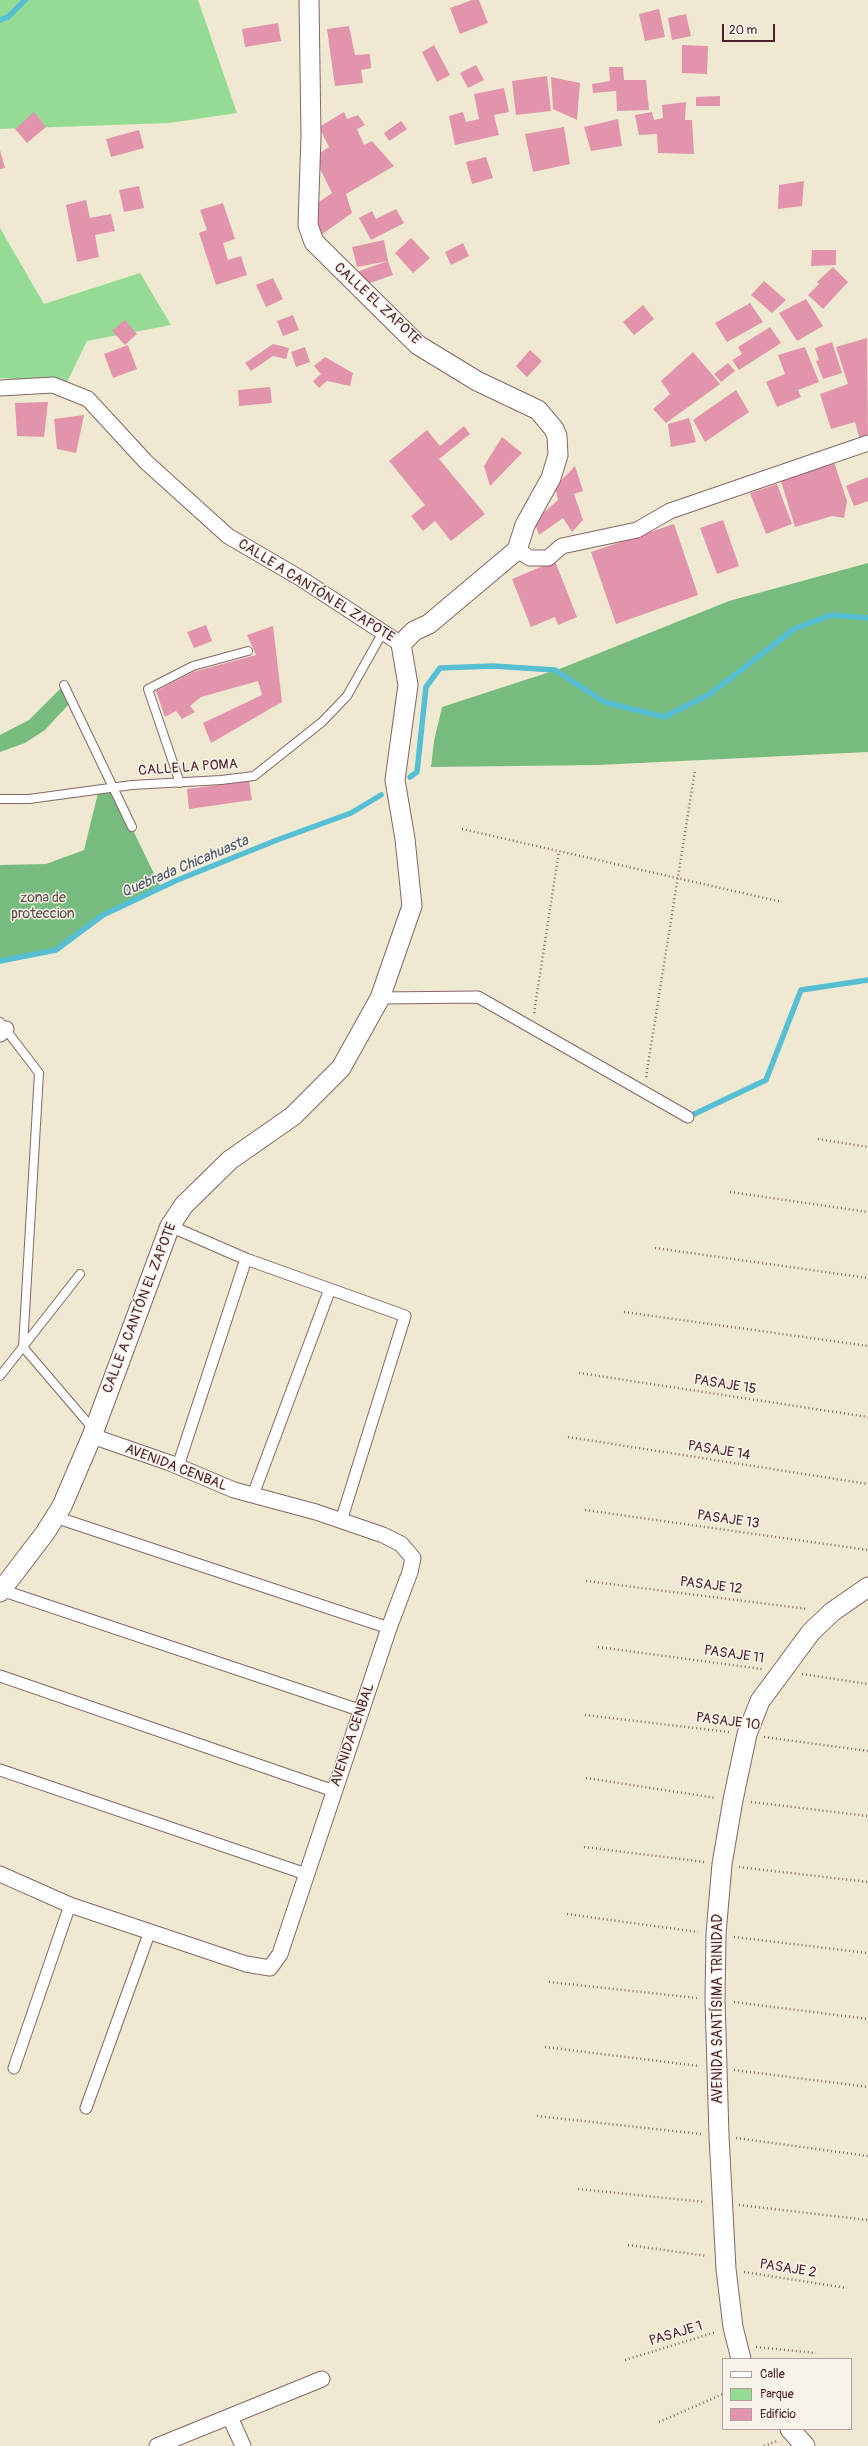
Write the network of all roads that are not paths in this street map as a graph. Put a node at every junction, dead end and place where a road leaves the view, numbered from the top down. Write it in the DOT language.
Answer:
graph roads {
  1 [pos="309,0"];
  2 [pos="0,388"];
  3 [pos="868,443"];
  4 [pos="517,550"];
  5 [pos="383,632"];
  6 [pos="401,644"];
  7 [pos="248,651"];
  8 [pos="64,685"];
  9 [pos="180,782"];
  10 [pos="112,787"];
  11 [pos="0,799"];
  12 [pos="132,827"];
  13 [pos="380,998"];
  14 [pos="2,1028"];
  15 [pos="688,1117"];
  16 [pos="170,1226"];
  17 [pos="246,1259"];
  18 [pos="80,1274"];
  19 [pos="330,1289"];
  20 [pos="23,1346"];
  21 [pos="0,1376"];
  22 [pos="93,1433"];
  23 [pos="178,1466"];
  24 [pos="253,1495"];
  25 [pos="55,1517"];
  26 [pos="341,1521"];
  27 [pos="868,1587"];
  28 [pos="1,1591"];
  29 [pos="389,1628"];
  30 [pos="0,1676"];
  31 [pos="362,1711"];
  32 [pos="0,1770"];
  33 [pos="334,1791"];
  34 [pos="0,1874"];
  35 [pos="306,1874"];
  36 [pos="70,1905"];
  37 [pos="150,1931"];
  38 [pos="14,2068"];
  39 [pos="86,2108"];
  40 [pos="736,2344"];
  41 [pos="322,2379"];
  42 [pos="230,2416"];
  43 [pos="791,2430"];
  44 [pos="157,2446"];
  45 [pos="243,2446"];
  46 [pos="805,2446"];
  1 -- 4 [label="street, CALLE EL ZAPOTE"];
  2 -- 5 [label="street, CALLE A CANTÓN EL ZAPOTE"];
  3 -- 4 [label="street"];
  4 -- 6 [label="street"];
  5 -- 6 [label="street, CALLE A CANTÓN EL ZAPOTE"];
  5 -- 9 [label="lane, CALLE LA POMA"];
  6 -- 13 [label="street, CALLE A CANTÓN EL ZAPOTE"];
  7 -- 9 [label="lane"];
  8 -- 10 [label="lane"];
  9 -- 10 [label="lane, CALLE LA POMA"];
  10 -- 11 [label="lane, CALLE LA POMA"];
  10 -- 12 [label="lane"];
  13 -- 15 [label="street"];
  13 -- 16 [label="street, CALLE A CANTÓN EL ZAPOTE"];
  14 -- 20 [label="lane"];
  16 -- 17 [label="street"];
  16 -- 22 [label="street, CALLE A CANTÓN EL ZAPOTE"];
  17 -- 19 [label="street"];
  17 -- 23 [label="street"];
  18 -- 20 [label="lane"];
  19 -- 24 [label="street"];
  19 -- 26 [label="street"];
  20 -- 21 [label="lane"];
  20 -- 22 [label="lane"];
  22 -- 23 [label="street, AVENIDA CENBAL"];
  22 -- 25 [label="street, CALLE A CANTÓN EL ZAPOTE"];
  23 -- 24 [label="street, AVENIDA CENBAL"];
  24 -- 26 [label="street, AVENIDA CENBAL"];
  25 -- 28 [label="street, CALLE A CANTÓN EL ZAPOTE"];
  25 -- 29 [label="street"];
  26 -- 29 [label="street, AVENIDA CENBAL"];
  27 -- 40 [label="street, AVENIDA SANTÍSIMA TRINIDAD"];
  28 -- 31 [label="street"];
  29 -- 31 [label="street, AVENIDA CENBAL"];
  30 -- 33 [label="street"];
  31 -- 33 [label="street, AVENIDA CENBAL"];
  32 -- 35 [label="street"];
  33 -- 35 [label="street, AVENIDA CENBAL"];
  34 -- 36 [label="street, AVENIDA CENBAL"];
  35 -- 37 [label="street, AVENIDA CENBAL"];
  36 -- 37 [label="street, AVENIDA CENBAL"];
  36 -- 38 [label="street"];
  37 -- 39 [label="street"];
  41 -- 42 [label="street"];
  42 -- 44 [label="street"];
  42 -- 45 [label="street"];
  43 -- 46 [label="street"];
}
